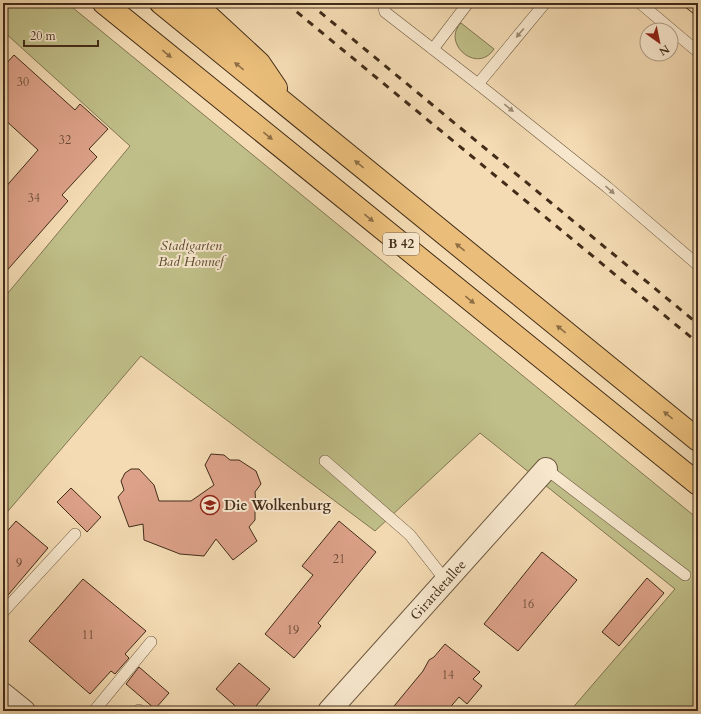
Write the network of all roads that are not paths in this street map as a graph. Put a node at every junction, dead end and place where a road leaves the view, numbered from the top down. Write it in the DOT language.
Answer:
graph roads {
  1 [pos="104,3"];
  2 [pos="161,3"];
  3 [pos="194,3"];
  4 [pos="383,3"];
  5 [pos="468,3"];
  6 [pos="546,3"];
  7 [pos="640,3"];
  8 [pos="433,49"];
  9 [pos="698,52"];
  10 [pos="478,84"];
  11 [pos="290,109"];
  12 [pos="698,265"];
  13 [pos="698,440"];
  14 [pos="326,461"];
  15 [pos="546,468"];
  16 [pos="698,484"];
  17 [pos="75,534"];
  18 [pos="685,575"];
  19 [pos="446,580"];
  20 [pos="3,612"];
  21 [pos="151,642"];
  22 [pos="3,694"];
  23 [pos="24,711"];
  24 [pos="94,711"];
  25 [pos="329,711"];
  1 -- 16 [label="highway, B 42, one-way"];
  11 -- 2 [label="highway, B 42, one-way"];
  3 -- 11 [label="highway"];
  4 -- 8 [label="lane"];
  5 -- 8 [label="lane"];
  6 -- 10 [label="lane, one-way"];
  7 -- 9 [label="lane"];
  8 -- 10 [label="lane"];
  10 -- 12 [label="lane, one-way"];
  13 -- 11 [label="highway, B 42, one-way"];
  14 -- 19 [label="lane"];
  15 -- 18 [label="lane"];
  15 -- 19 [label="street, Girardetallee"];
  17 -- 20 [label="lane"];
  19 -- 25 [label="street, Girardetallee"];
  21 -- 24 [label="lane"];
  22 -- 23 [label="street"];
}
